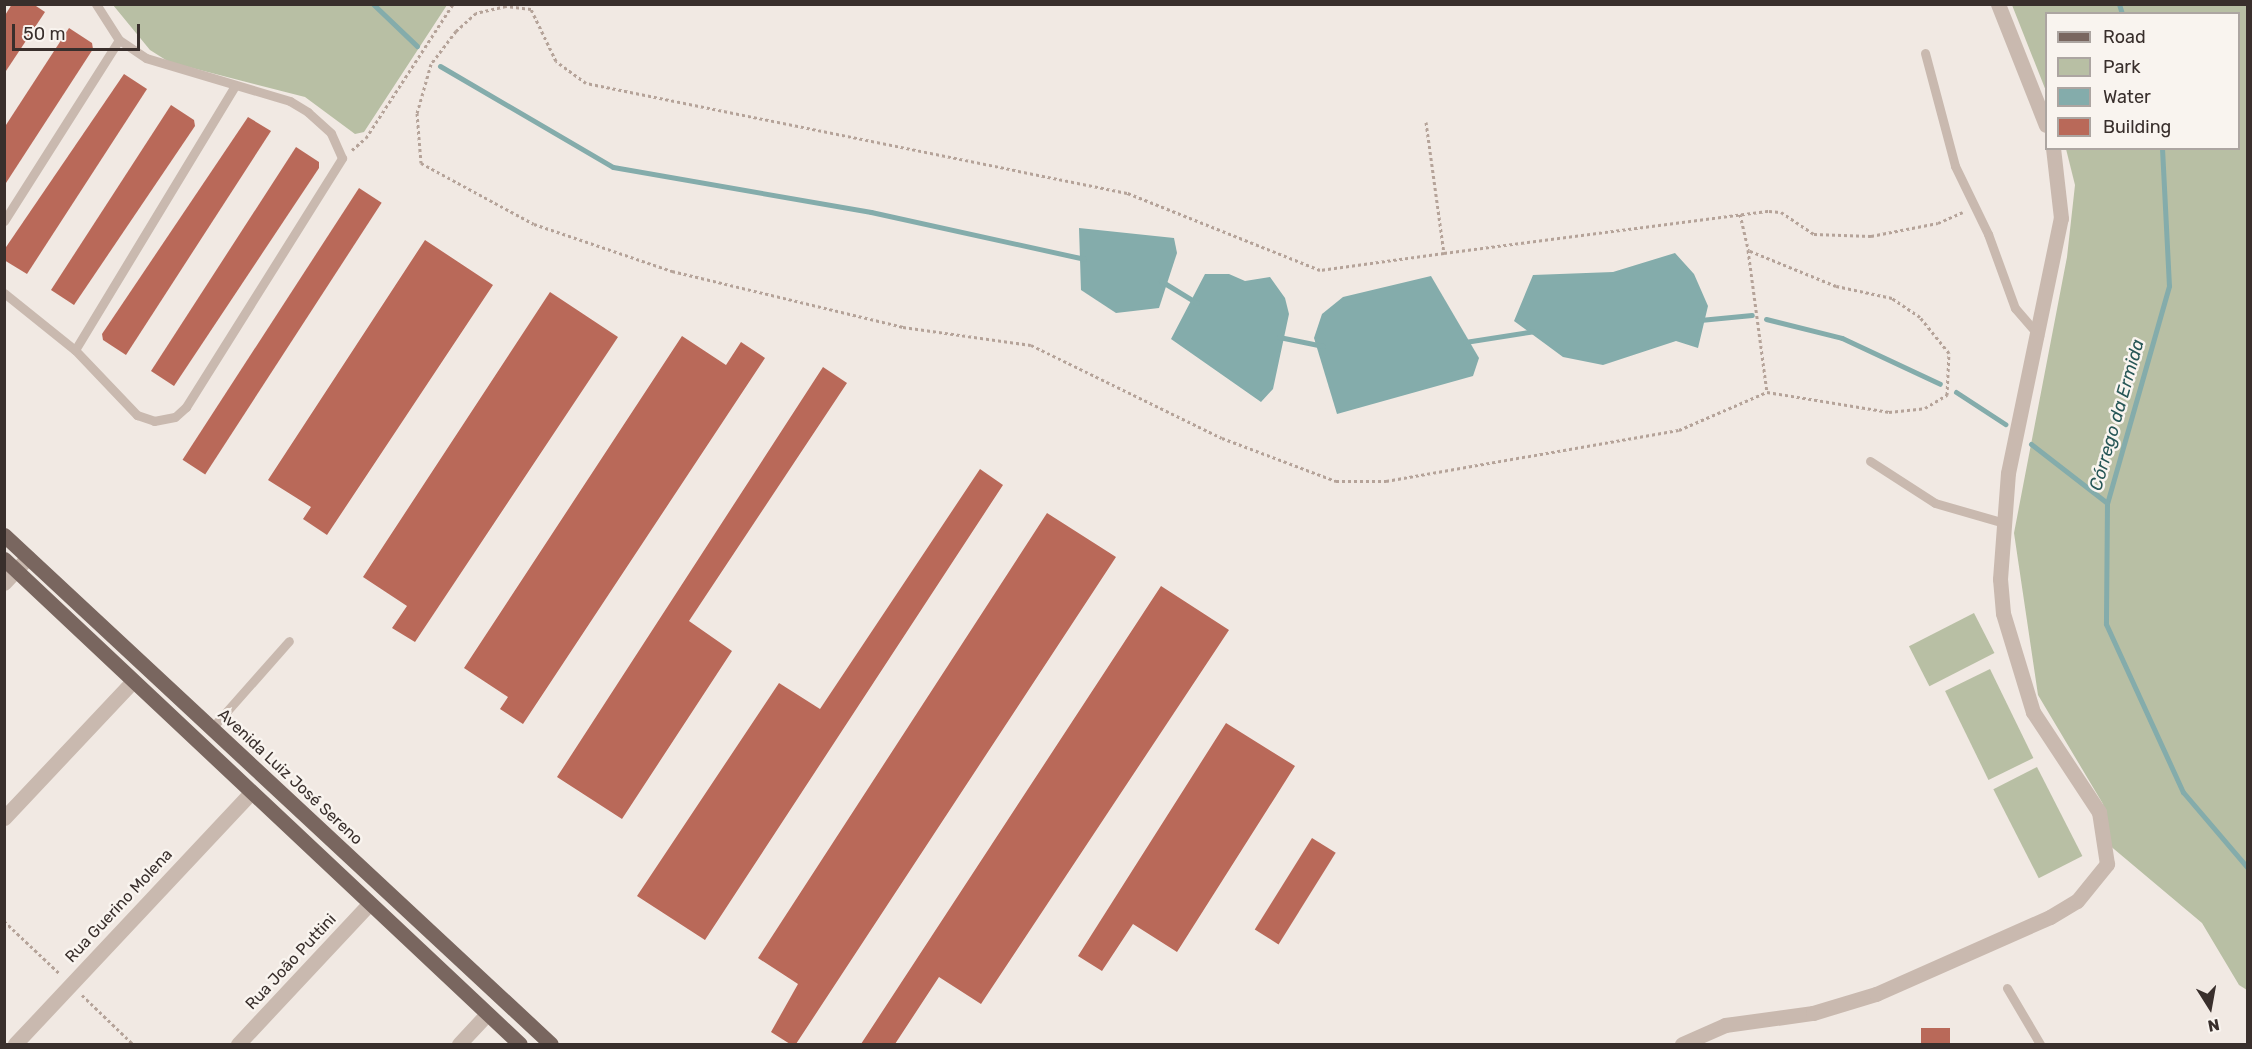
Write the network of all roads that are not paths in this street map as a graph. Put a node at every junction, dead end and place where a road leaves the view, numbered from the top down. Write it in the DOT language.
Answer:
graph roads {
  1 [pos="96,4"];
  2 [pos="1998,4"];
  3 [pos="119,39"];
  4 [pos="1925,53"];
  5 [pos="235,86"];
  6 [pos="2045,122"];
  7 [pos="2053,150"];
  8 [pos="4,221"];
  9 [pos="4,293"];
  10 [pos="2039,336"];
  11 [pos="75,350"];
  12 [pos="1870,462"];
  13 [pos="2001,522"];
  14 [pos="4,535"];
  15 [pos="28,556"];
  16 [pos="4,560"];
  17 [pos="16,570"];
  18 [pos="4,583"];
  19 [pos="289,641"];
  20 [pos="132,682"];
  21 [pos="212,728"];
  22 [pos="251,793"];
  23 [pos="4,818"];
  24 [pos="369,904"];
  25 [pos="2007,988"];
  26 [pos="487,1014"];
  27 [pos="15,1044"];
  28 [pos="238,1044"];
  29 [pos="459,1044"];
  30 [pos="520,1044"];
  31 [pos="551,1044"];
  32 [pos="1682,1044"];
  33 [pos="2040,1044"];
  1 -- 3 [label="lane"];
  2 -- 6 [label="street"];
  3 -- 5 [label="lane"];
  3 -- 8 [label="lane"];
  4 -- 10 [label="lane"];
  5 -- 11 [label="lane"];
  5 -- 11 [label="lane"];
  7 -- 10 [label="street"];
  9 -- 11 [label="lane"];
  10 -- 13 [label="street"];
  12 -- 13 [label="lane"];
  13 -- 32 [label="street"];
  14 -- 15 [label="main road, Avenida Luiz José Sereno"];
  15 -- 17 [label="street"];
  15 -- 21 [label="main road, Avenida Luiz José Sereno"];
  16 -- 17 [label="main road"];
  17 -- 18 [label="street"];
  17 -- 20 [label="main road"];
  19 -- 21 [label="lane"];
  20 -- 22 [label="main road"];
  20 -- 23 [label="street"];
  21 -- 31 [label="main road, Avenida Luiz José Sereno"];
  22 -- 24 [label="main road"];
  22 -- 27 [label="street, Rua Guerino Molena"];
  24 -- 26 [label="main road"];
  24 -- 28 [label="street, Rua João Puttini"];
  25 -- 33 [label="lane"];
  26 -- 29 [label="street"];
  26 -- 30 [label="main road"];
}
